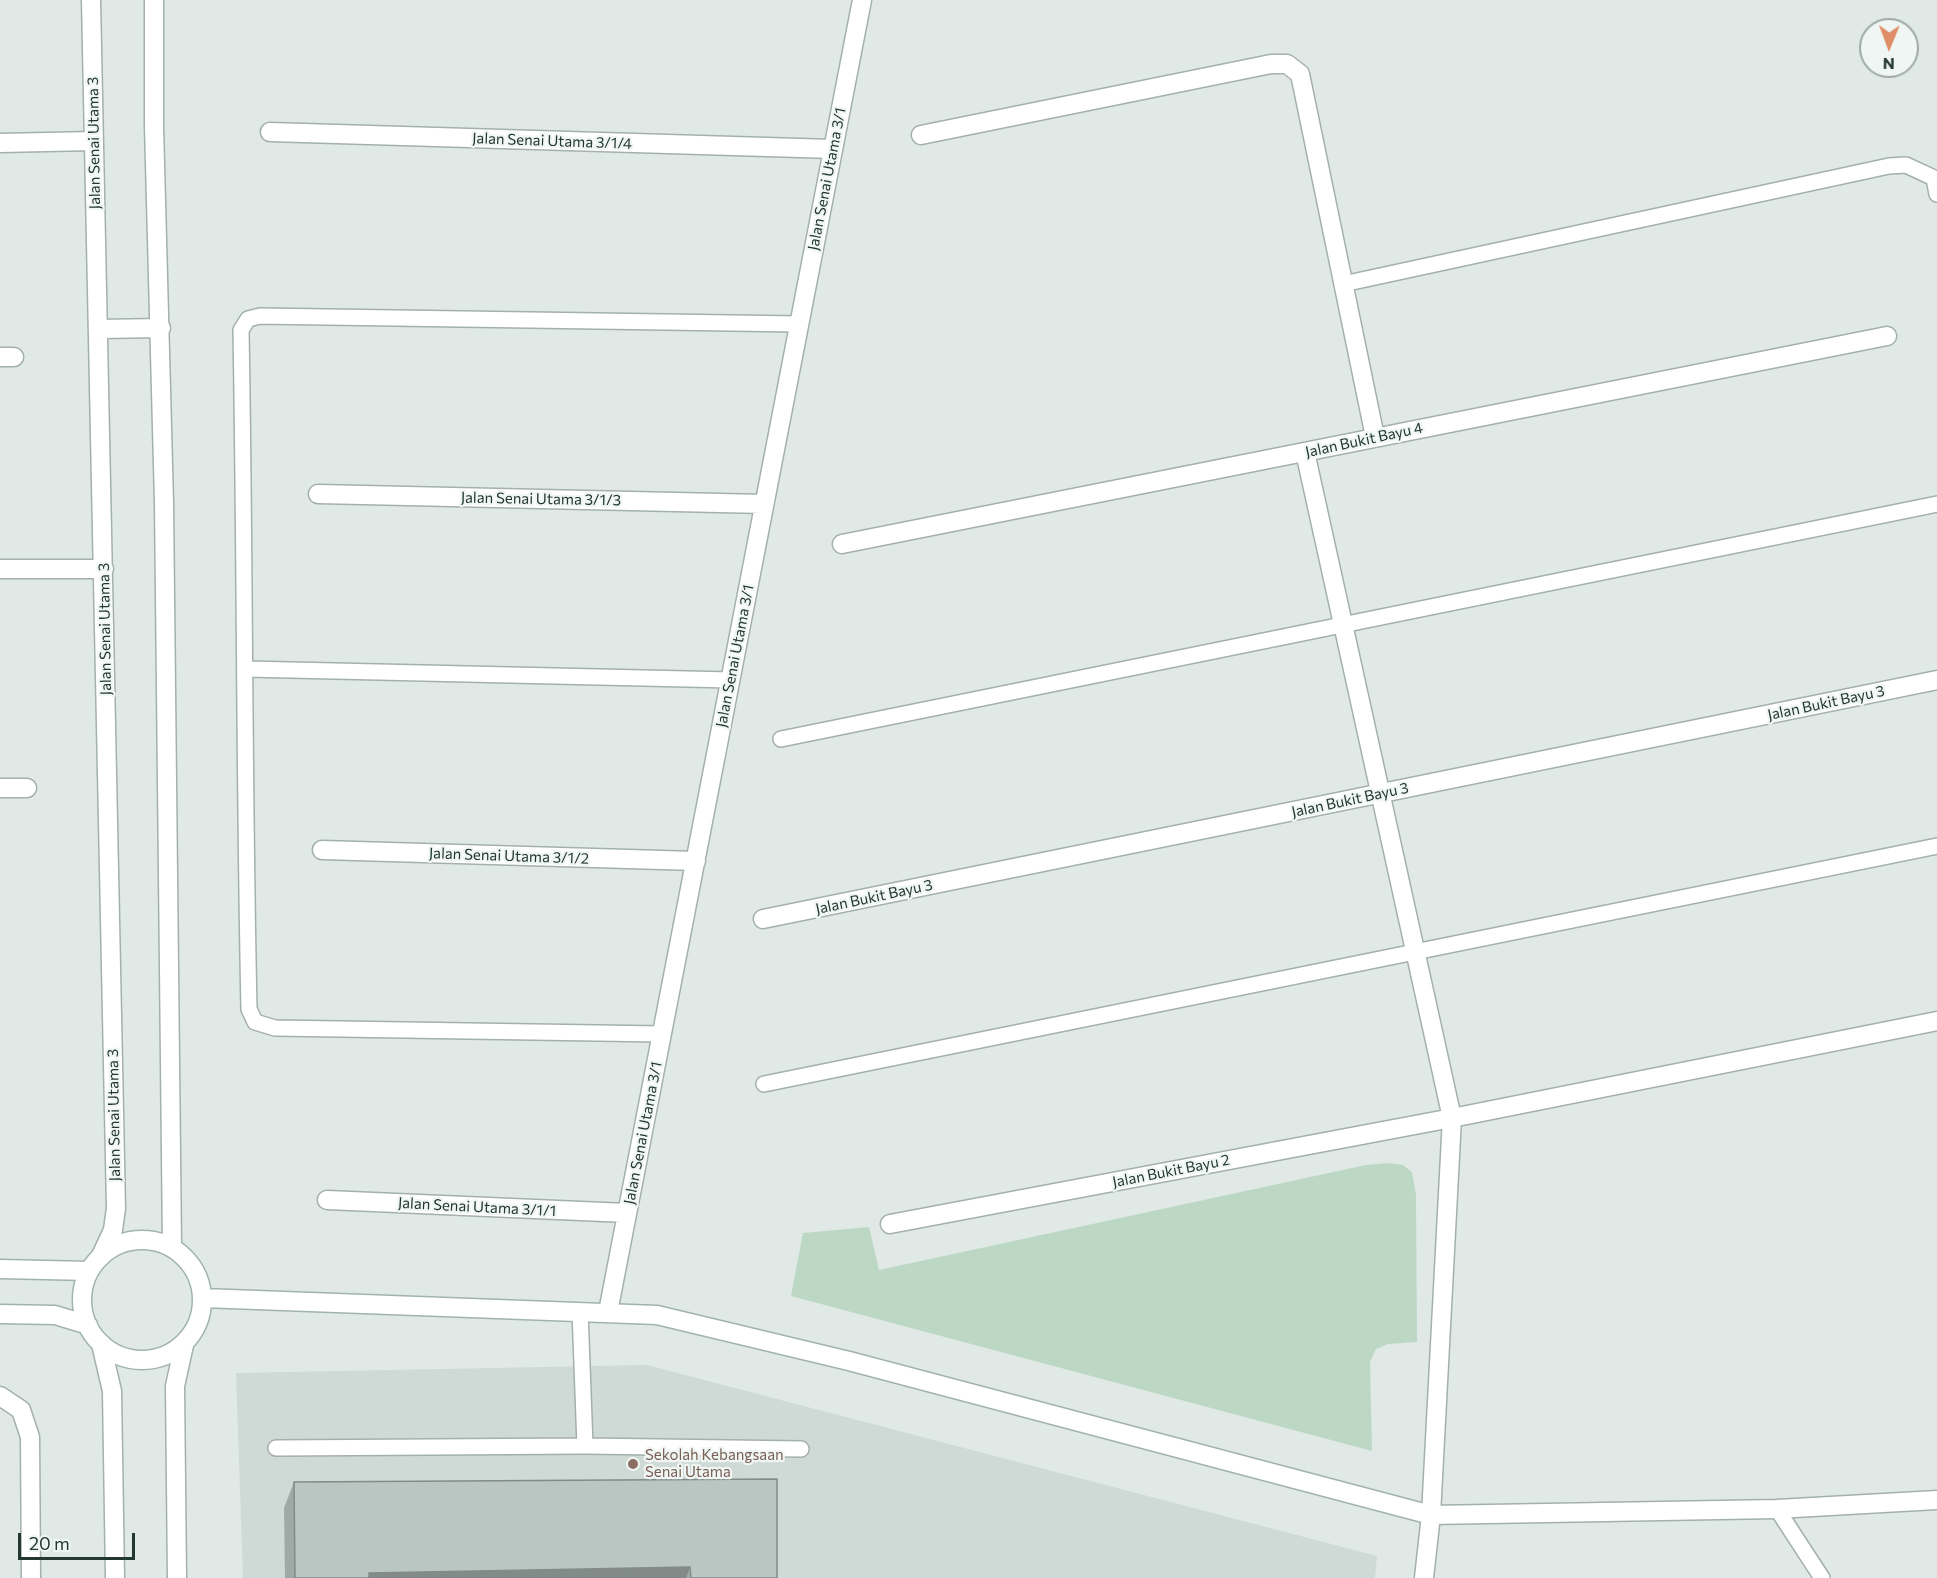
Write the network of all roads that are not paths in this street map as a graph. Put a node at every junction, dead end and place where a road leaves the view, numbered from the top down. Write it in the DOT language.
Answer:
graph roads {
  1 [pos="91,0"];
  2 [pos="154,0"];
  3 [pos="862,0"];
  4 [pos="270,132"];
  5 [pos="921,135"];
  6 [pos="93,141"];
  7 [pos="0,143"];
  8 [pos="833,149"];
  9 [pos="1937,194"];
  10 [pos="1343,284"];
  11 [pos="799,324"];
  12 [pos="161,328"];
  13 [pos="99,329"];
  14 [pos="1887,336"];
  15 [pos="1375,437"];
  16 [pos="1305,452"];
  17 [pos="318,494"];
  18 [pos="764,504"];
  19 [pos="1937,504"];
  20 [pos="842,544"];
  21 [pos="0,569"];
  22 [pos="104,569"];
  23 [pos="1343,625"];
  24 [pos="246,669"];
  25 [pos="730,680"];
  26 [pos="1937,680"];
  27 [pos="781,739"];
  28 [pos="0,788"];
  29 [pos="27,788"];
  30 [pos="1380,794"];
  31 [pos="1937,846"];
  32 [pos="322,850"];
  33 [pos="696,861"];
  34 [pos="763,919"];
  35 [pos="1416,952"];
  36 [pos="1937,1021"];
  37 [pos="662,1034"];
  38 [pos="764,1084"];
  39 [pos="1452,1118"];
  40 [pos="327,1200"];
  41 [pos="627,1213"];
  42 [pos="890,1224"];
  43 [pos="172,1247"];
  44 [pos="101,1256"];
  45 [pos="0,1269"];
  46 [pos="89,1271"];
  47 [pos="203,1298"];
  48 [pos="580,1311"];
  49 [pos="608,1312"];
  50 [pos="0,1314"];
  51 [pos="88,1325"];
  52 [pos="101,1344"];
  53 [pos="184,1344"];
  54 [pos="0,1396"];
  55 [pos="585,1446"];
  56 [pos="276,1448"];
  57 [pos="801,1449"];
  58 [pos="1937,1500"];
  59 [pos="1777,1509"];
  60 [pos="1431,1515"];
  61 [pos="30,1578"];
  62 [pos="115,1578"];
  63 [pos="177,1578"];
  64 [pos="1424,1578"];
  65 [pos="1822,1578"];
  1 -- 6 [label="street, Jalan Senai Utama 3"];
  2 -- 12 [label="street"];
  3 -- 8 [label="street, Jalan Senai Utama 3/1"];
  4 -- 8 [label="street, Jalan Senai Utama 3/1/4"];
  5 -- 10 [label="street"];
  6 -- 7 [label="street"];
  6 -- 13 [label="street, Jalan Senai Utama 3"];
  8 -- 11 [label="street, Jalan Senai Utama 3/1"];
  9 -- 10 [label="lane"];
  10 -- 15 [label="street"];
  11 -- 18 [label="street, Jalan Senai Utama 3/1"];
  11 -- 24 [label="lane"];
  12 -- 13 [label="street"];
  12 -- 43 [label="street"];
  13 -- 22 [label="street, Jalan Senai Utama 3"];
  14 -- 15 [label="street, Jalan Bukit Bayu 4"];
  15 -- 16 [label="street, Jalan Bukit Bayu 4"];
  16 -- 20 [label="street, Jalan Bukit Bayu 4"];
  16 -- 23 [label="street"];
  17 -- 18 [label="street, Jalan Senai Utama 3/1/3"];
  18 -- 25 [label="street, Jalan Senai Utama 3/1"];
  19 -- 23 [label="lane"];
  21 -- 22 [label="street"];
  22 -- 44 [label="street, Jalan Senai Utama 3"];
  23 -- 27 [label="lane"];
  23 -- 30 [label="street"];
  24 -- 25 [label="lane"];
  24 -- 37 [label="lane"];
  25 -- 33 [label="street, Jalan Senai Utama 3/1"];
  26 -- 30 [label="street, Jalan Bukit Bayu 3"];
  28 -- 29 [label="street"];
  30 -- 34 [label="street, Jalan Bukit Bayu 3"];
  30 -- 35 [label="street"];
  31 -- 35 [label="lane"];
  32 -- 33 [label="street, Jalan Senai Utama 3/1/2"];
  33 -- 37 [label="street, Jalan Senai Utama 3/1"];
  35 -- 38 [label="lane"];
  35 -- 39 [label="street"];
  36 -- 39 [label="street, Jalan Bukit Bayu 2"];
  37 -- 41 [label="street, Jalan Senai Utama 3/1"];
  39 -- 42 [label="street, Jalan Bukit Bayu 2"];
  39 -- 60 [label="street"];
  40 -- 41 [label="street, Jalan Senai Utama 3/1/1"];
  41 -- 49 [label="street, Jalan Senai Utama 3/1"];
  43 -- 44 [label="street"];
  43 -- 47 [label="street"];
  44 -- 46 [label="street"];
  45 -- 46 [label="street"];
  46 -- 51 [label="street"];
  47 -- 48 [label="street"];
  47 -- 53 [label="street"];
  48 -- 49 [label="street"];
  48 -- 55 [label="lane"];
  49 -- 60 [label="street"];
  50 -- 51 [label="street"];
  51 -- 52 [label="street"];
  52 -- 53 [label="street"];
  52 -- 62 [label="street"];
  53 -- 63 [label="street"];
  54 -- 61 [label="street"];
  55 -- 56 [label="lane"];
  55 -- 57 [label="lane"];
  58 -- 59 [label="street"];
  59 -- 60 [label="street"];
  59 -- 65 [label="lane"];
  60 -- 64 [label="street"];
}
